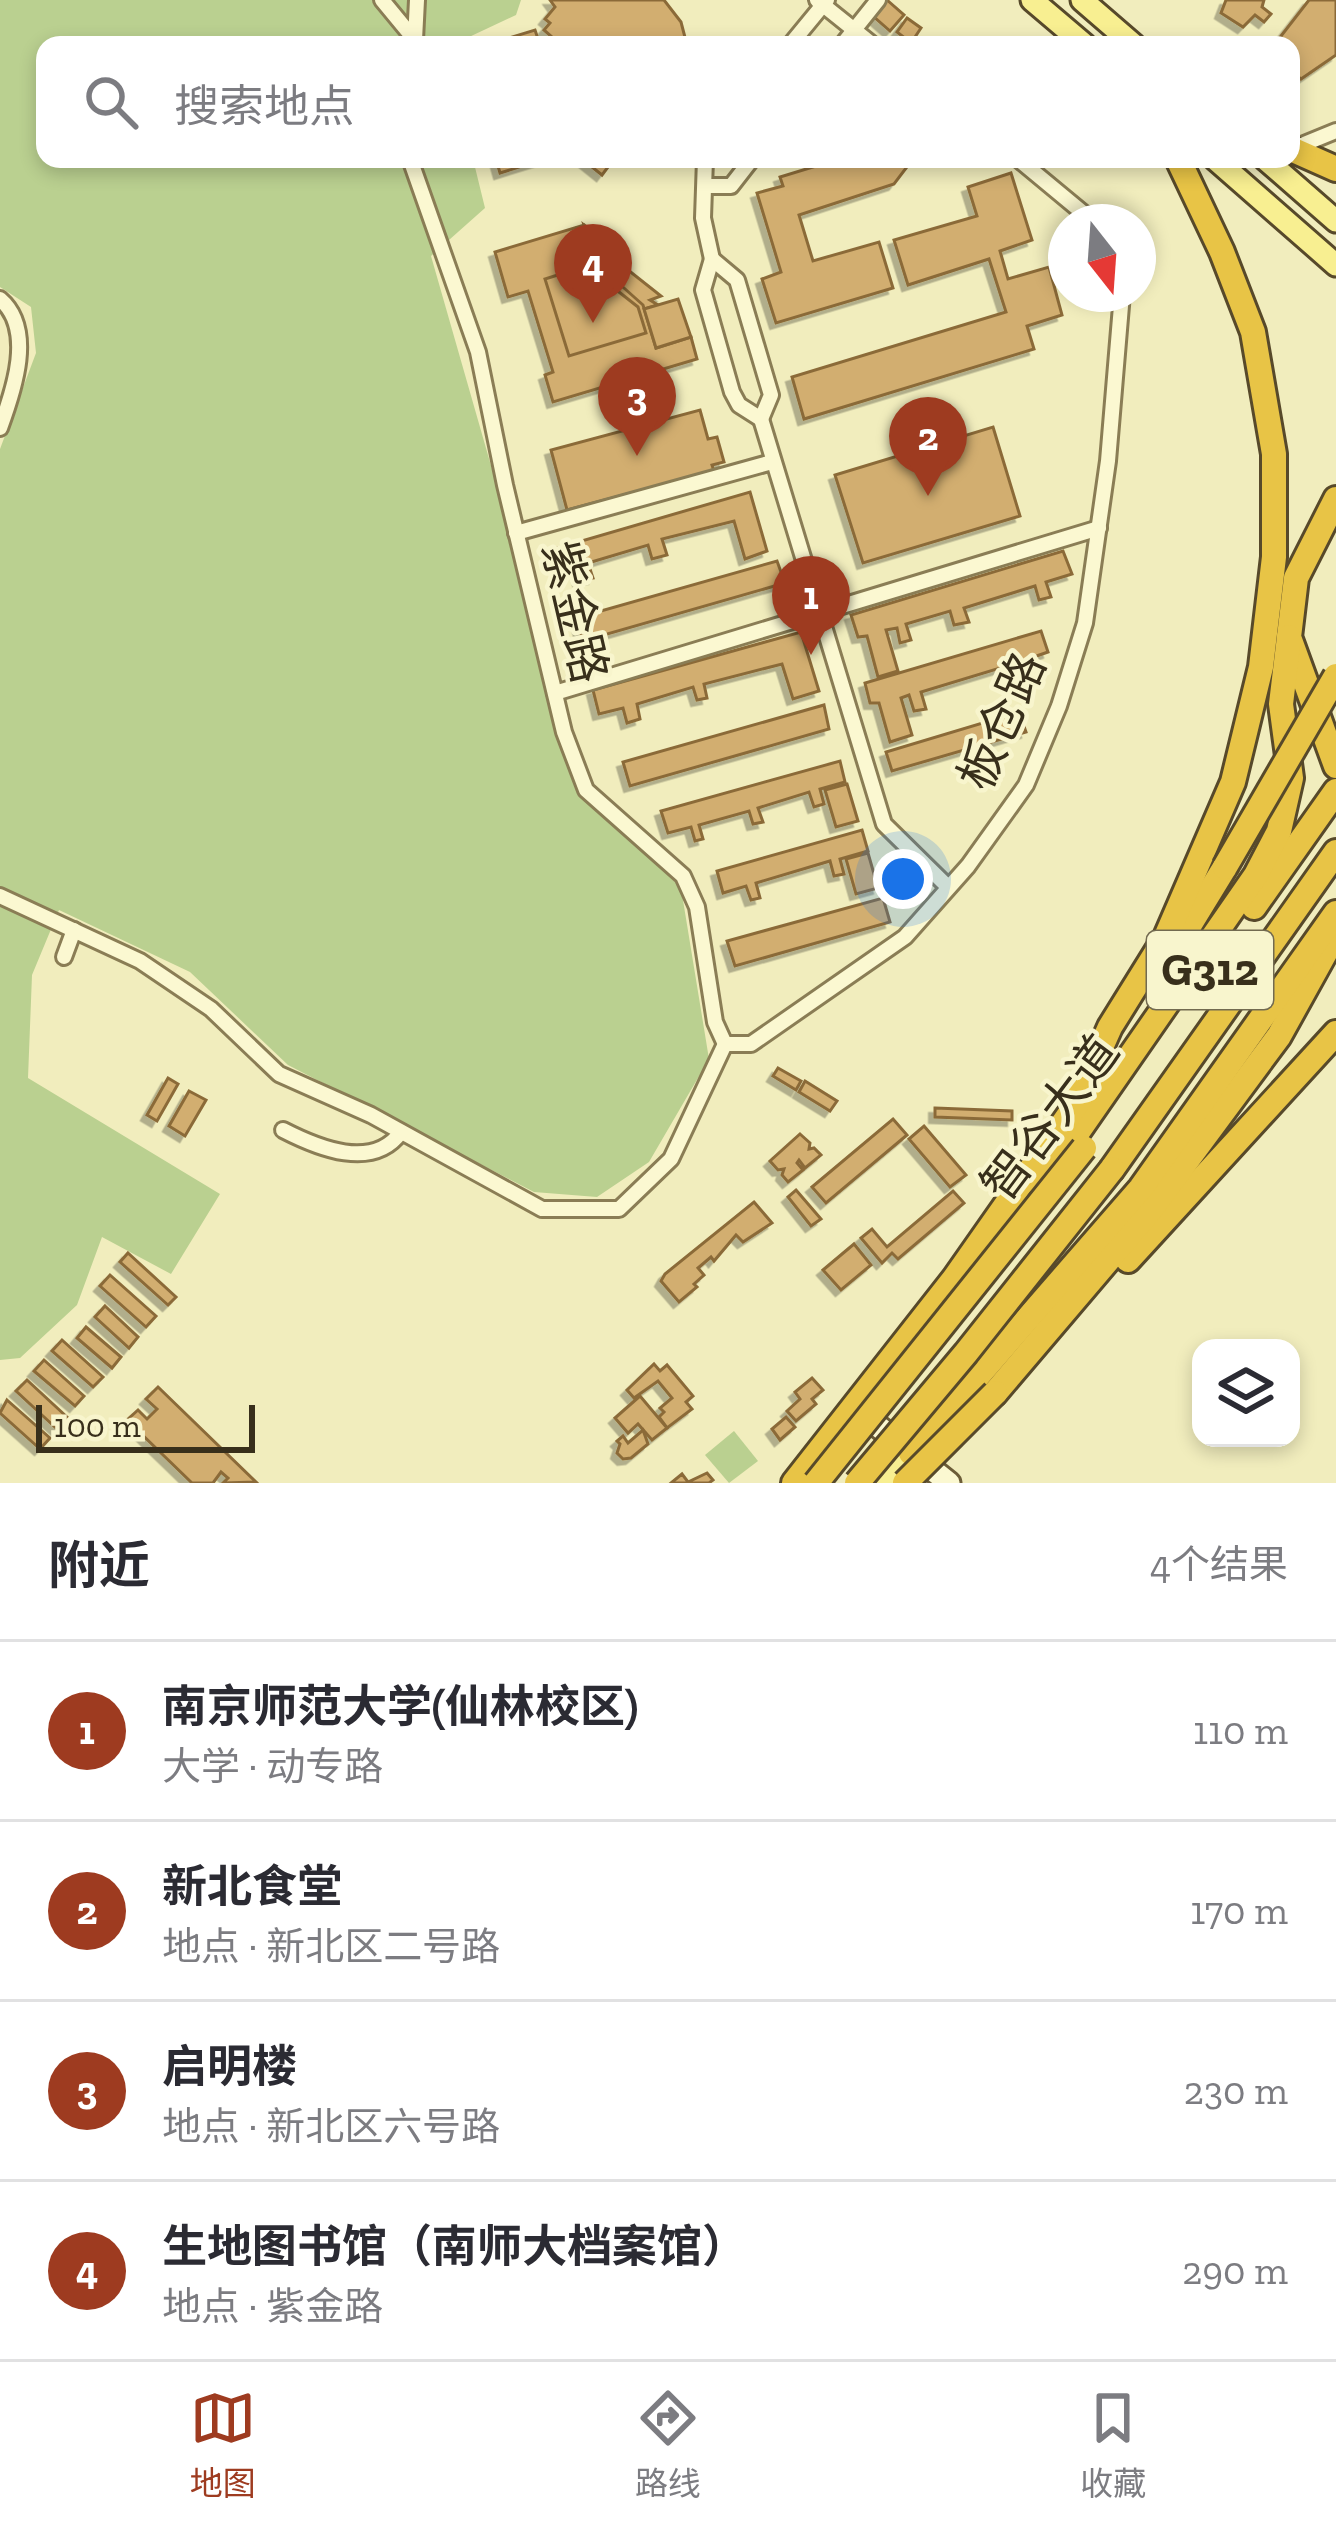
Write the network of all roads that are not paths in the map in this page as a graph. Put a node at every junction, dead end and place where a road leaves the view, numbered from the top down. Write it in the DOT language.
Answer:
graph roads {
  1 [pos="382,0"];
  2 [pos="417,0"];
  3 [pos="878,0"];
  4 [pos="1032,0"];
  5 [pos="1082,0"];
  6 [pos="822,2"];
  7 [pos="854,30"];
  8 [pos="409,36"];
  9 [pos="414,36"];
  10 [pos="797,36"];
  11 [pos="849,36"];
  12 [pos="862,36"];
  13 [pos="1074,36"];
  14 [pos="1124,36"];
  15 [pos="1336,131"];
  16 [pos="1300,146"];
  17 [pos="1300,153"];
  18 [pos="413,168"];
  19 [pos="702,168"];
  20 [pos="745,168"];
  21 [pos="1029,168"];
  22 [pos="1182,168"];
  23 [pos="1225,168"];
  24 [pos="1275,168"];
  25 [pos="1336,169"];
  26 [pos="707,186"];
  27 [pos="1072,204"];
  28 [pos="1336,220"];
  29 [pos="712,259"];
  30 [pos="1336,265"];
  31 [pos="0,298"];
  32 [pos="1121,312"];
  33 [pos="761,419"];
  34 [pos="0,428"];
  35 [pos="772,462"];
  36 [pos="1336,499"];
  37 [pos="1099,529"];
  38 [pos="516,533"];
  39 [pos="818,614"];
  40 [pos="1289,637"];
  41 [pos="1336,676"];
  42 [pos="555,693"];
  43 [pos="1336,766"];
  44 [pos="1336,791"];
  45 [pos="1336,852"];
  46 [pos="949,886"];
  47 [pos="0,896"];
  48 [pos="1336,913"];
  49 [pos="74,930"];
  50 [pos="1336,932"];
  51 [pos="64,957"];
  52 [pos="1336,1033"];
  53 [pos="725,1044"];
  54 [pos="1073,1110"];
  55 [pos="283,1130"];
  56 [pos="401,1132"];
  57 [pos="995,1393"];
  58 [pos="864,1415"];
  59 [pos="911,1453"];
  60 [pos="794,1483"];
  61 [pos="806,1483"];
  62 [pos="816,1483"];
  63 [pos="857,1483"];
  64 [pos="884,1483"];
  65 [pos="904,1483"];
  66 [pos="949,1483"];
  1 -- 8 [label="street"];
  2 -- 9 [label="street"];
  3 -- 7 [label="street"];
  4 -- 13 [label="main road"];
  5 -- 14 [label="main road"];
  6 -- 7 [label="street"];
  6 -- 10 [label="street"];
  7 -- 11 [label="street"];
  7 -- 12 [label="street"];
  15 -- 16 [label="street"];
  17 -- 25 [label="highway"];
  18 -- 38 [label="street, 紫金路"];
  19 -- 26 [label="street"];
  20 -- 26 [label="street"];
  21 -- 27 [label="street"];
  22 -- 54 [label="highway"];
  23 -- 30 [label="main road"];
  24 -- 28 [label="main road"];
  26 -- 29 [label="street"];
  29 -- 33 [label="street"];
  29 -- 33 [label="street"];
  31 -- 34 [label="street"];
  32 -- 37 [label="street, 板仓路"];
  33 -- 35 [label="street"];
  35 -- 38 [label="street"];
  35 -- 39 [label="street"];
  36 -- 40 [label="highway"];
  37 -- 39 [label="street"];
  37 -- 46 [label="street, 板仓路"];
  38 -- 42 [label="street, 紫金路"];
  39 -- 42 [label="street"];
  39 -- 46 [label="street"];
  40 -- 43 [label="highway"];
  40 -- 58 [label="highway"];
  41 -- 54 [label="highway, bridge"];
  42 -- 53 [label="street, 紫金路"];
  44 -- 62 [label="highway, 智谷大道 / G312, bridge"];
  45 -- 63 [label="highway, 智谷大道 / G312, bridge"];
  46 -- 53 [label="street, 板仓路"];
  47 -- 49 [label="street"];
  48 -- 59 [label="highway"];
  49 -- 51 [label="street"];
  49 -- 56 [label="street"];
  50 -- 57 [label="highway"];
  52 -- 57 [label="highway"];
  53 -- 56 [label="street"];
  54 -- 60 [label="highway"];
  55 -- 56 [label="street"];
  57 -- 65 [label="highway, bridge"];
  58 -- 59 [label="street"];
  58 -- 61 [label="main road"];
  59 -- 64 [label="main road"];
  59 -- 66 [label="street"];
}
